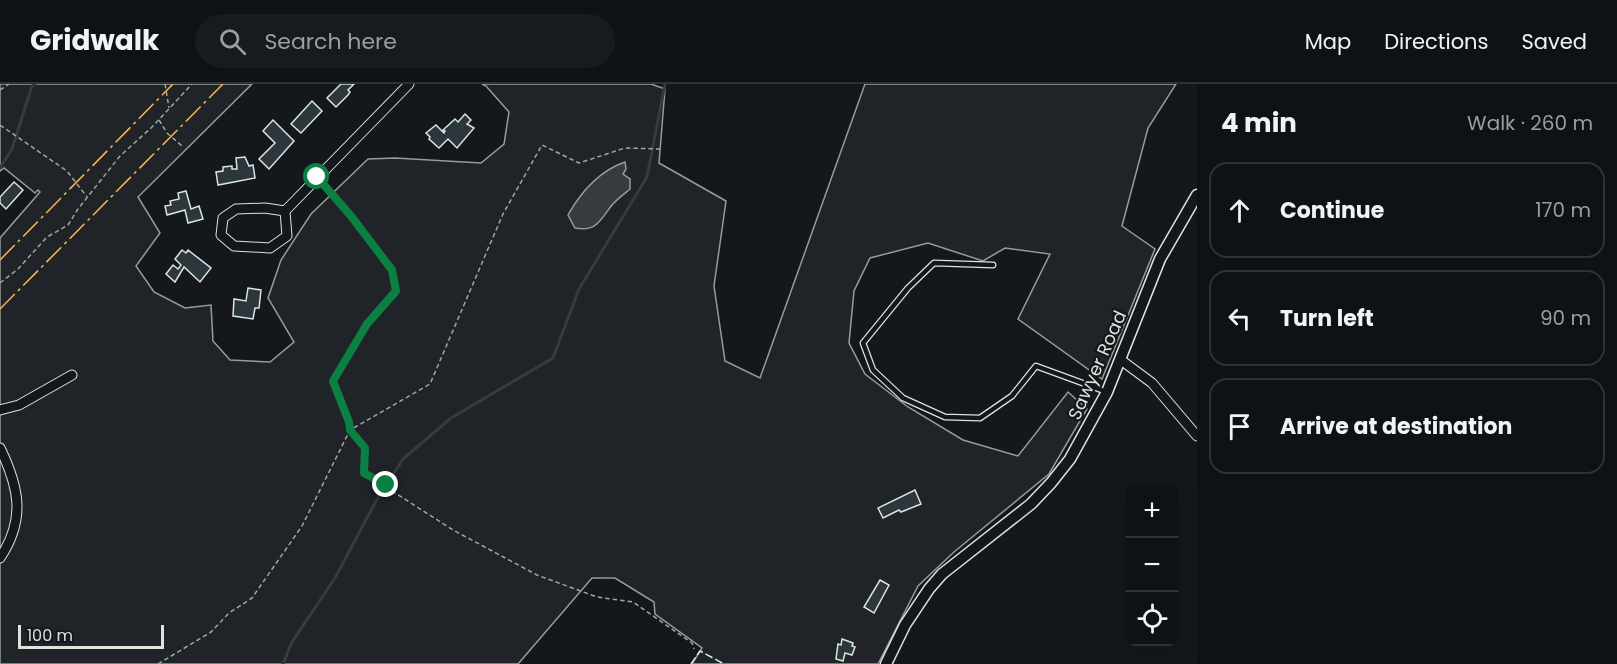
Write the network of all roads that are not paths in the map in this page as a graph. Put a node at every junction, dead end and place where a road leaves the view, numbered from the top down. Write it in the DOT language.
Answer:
graph roads {
  1 [pos="409,84"];
  2 [pos="1197,195"];
  3 [pos="285,211"];
  4 [pos="993,265"];
  5 [pos="1120,360"];
  6 [pos="72,375"];
  7 [pos="1107,392"];
  8 [pos="0,410"];
  9 [pos="1197,436"];
  10 [pos="0,448"];
  11 [pos="0,558"];
  12 [pos="886,664"];
  1 -- 3 [label="street"];
  2 -- 5 [label="street, Sawyer Road"];
  3 -- 3 [label="street"];
  4 -- 7 [label="lane"];
  5 -- 7 [label="street, Sawyer Road"];
  5 -- 9 [label="street"];
  6 -- 8 [label="street"];
  7 -- 12 [label="street, Sawyer Road"];
  10 -- 11 [label="street"];
}
